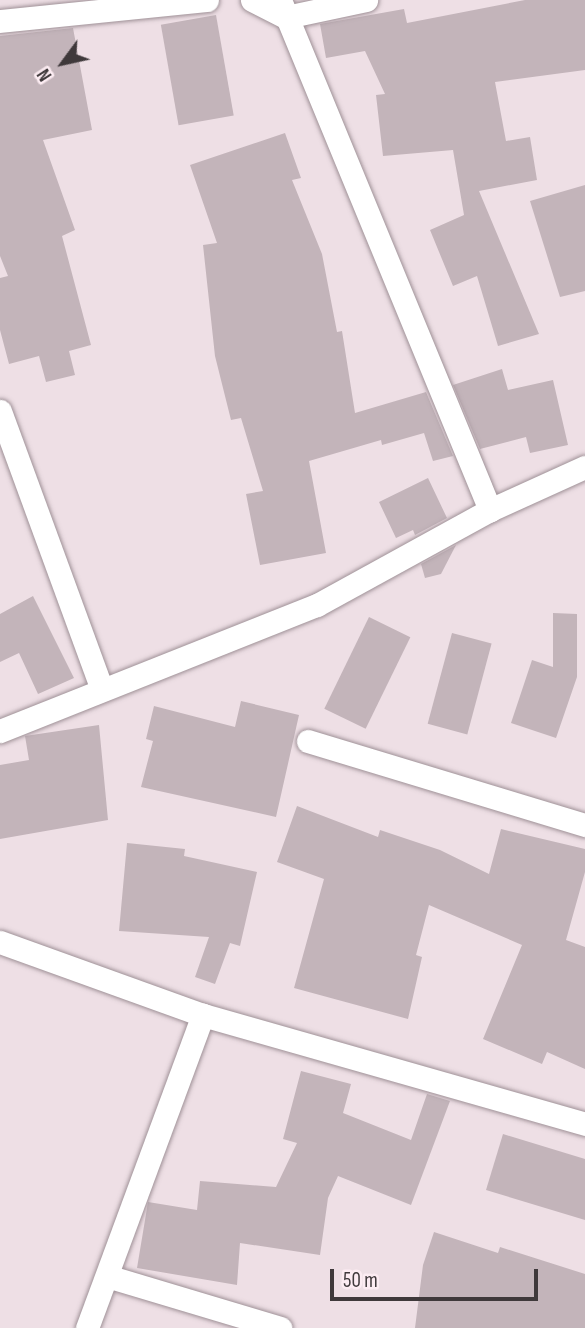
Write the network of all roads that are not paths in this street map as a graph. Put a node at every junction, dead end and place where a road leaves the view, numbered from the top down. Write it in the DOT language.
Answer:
graph roads {
  1 [pos="207,0"];
  2 [pos="252,0"];
  3 [pos="366,0"];
  4 [pos="283,8"];
  5 [pos="0,21"];
  6 [pos="0,411"];
  7 [pos="585,467"];
  8 [pos="490,510"];
  9 [pos="102,689"];
  10 [pos="0,731"];
  11 [pos="308,741"];
  12 [pos="585,825"];
  13 [pos="0,942"];
  14 [pos="202,1015"];
  15 [pos="585,1124"];
  16 [pos="107,1276"];
  17 [pos="88,1328"];
  18 [pos="280,1328"];
  1 -- 5 [label="street"];
  2 -- 4 [label="street"];
  3 -- 4 [label="street"];
  4 -- 8 [label="street"];
  6 -- 9 [label="street"];
  7 -- 8 [label="street"];
  8 -- 9 [label="street"];
  9 -- 10 [label="street"];
  11 -- 12 [label="street"];
  13 -- 14 [label="street"];
  14 -- 15 [label="street"];
  14 -- 16 [label="street"];
  16 -- 17 [label="street"];
  16 -- 18 [label="street"];
}
